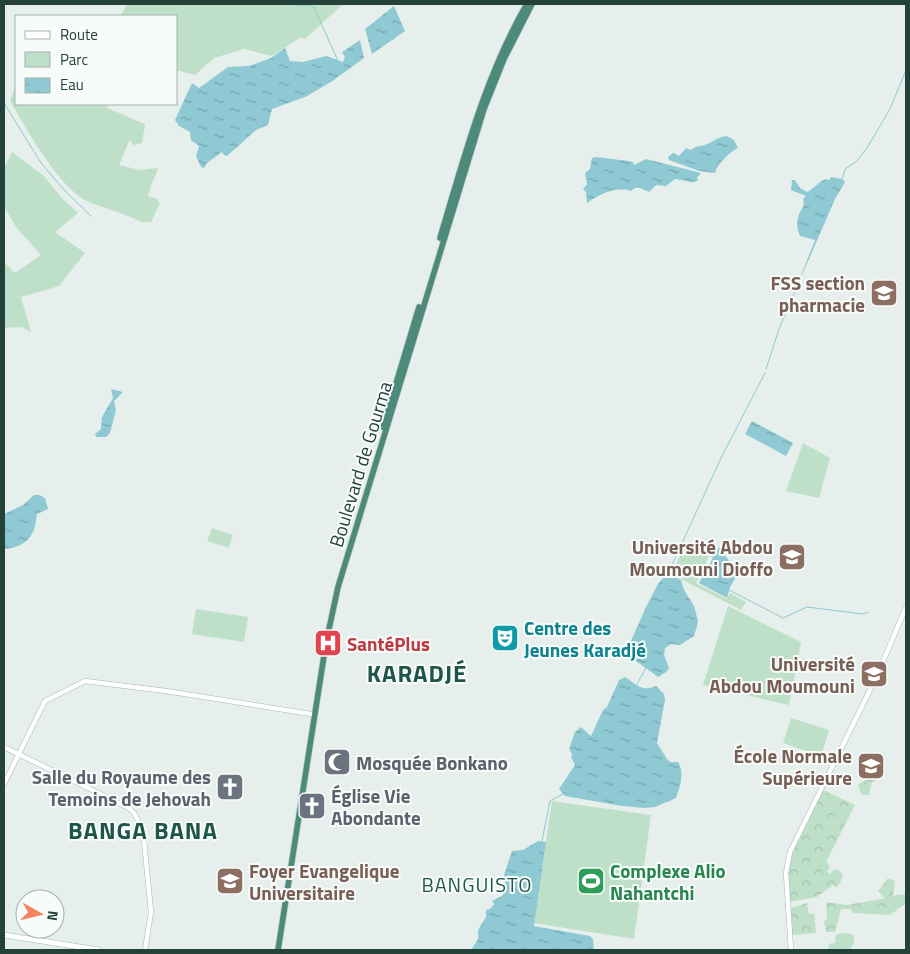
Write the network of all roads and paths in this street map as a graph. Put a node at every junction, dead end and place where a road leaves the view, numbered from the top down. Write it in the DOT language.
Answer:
graph roads {
  1 [pos="527,4"];
  2 [pos="532,4"];
  3 [pos="522,16"];
  4 [pos="906,607"];
  5 [pos="313,714"];
  6 [pos="4,748"];
  7 [pos="19,755"];
  8 [pos="4,784"];
  9 [pos="4,935"];
  10 [pos="99,950"];
  11 [pos="145,950"];
  12 [pos="276,950"];
  13 [pos="791,950"];
  1 -- 3 [label="highway, Boulevard de Gourma"];
  2 -- 3 [label="highway, Boulevard de Gourma"];
  3 -- 5 [label="highway, Boulevard de Gourma"];
  4 -- 13 [label="street"];
  5 -- 7 [label="street"];
  5 -- 12 [label="highway, Boulevard de Gourma"];
  6 -- 7 [label="street"];
  7 -- 8 [label="street"];
  7 -- 11 [label="street"];
  9 -- 10 [label="main road"];
}
